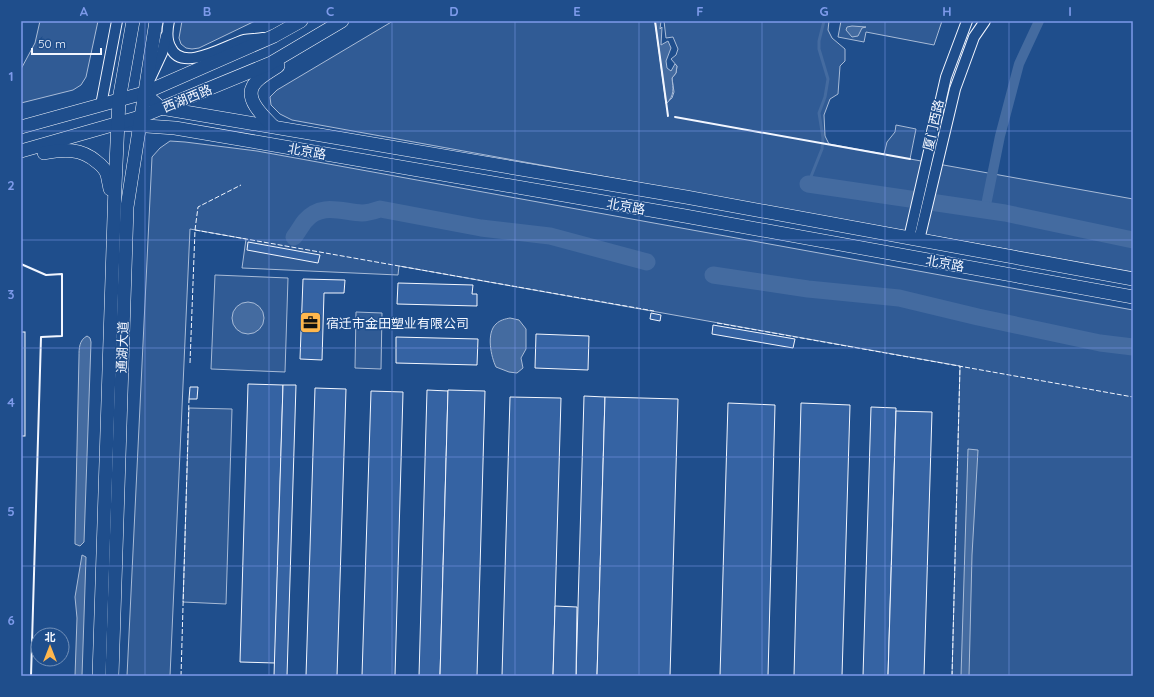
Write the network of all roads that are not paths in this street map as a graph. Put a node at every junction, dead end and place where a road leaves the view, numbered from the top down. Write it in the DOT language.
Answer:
graph roads {
  1 [pos="117,21"];
  2 [pos="133,21"];
  3 [pos="156,21"];
  4 [pos="301,21"];
  5 [pos="342,21"];
  6 [pos="967,21"];
  7 [pos="985,21"];
  8 [pos="168,25"];
  9 [pos="274,36"];
  10 [pos="298,48"];
  11 [pos="144,94"];
  12 [pos="119,100"];
  13 [pos="101,105"];
  14 [pos="161,108"];
  15 [pos="139,121"];
  16 [pos="118,124"];
  17 [pos="273,126"];
  18 [pos="21,127"];
  19 [pos="21,151"];
  20 [pos="21,159"];
  21 [pos="114,209"];
  22 [pos="921,212"];
  23 [pos="914,239"];
  24 [pos="1133,279"];
  25 [pos="1133,297"];
  26 [pos="99,676"];
  27 [pos="112,676"];
  1 -- 13 [label="street"];
  2 -- 12 [label="main road, 通湖大道"];
  3 -- 11 [label="main road, 通湖大道"];
  4 -- 9 [label="main road, 西湖西路"];
  5 -- 10 [label="main road, 西湖西路"];
  6 -- 22 [label="street, 厦门西路"];
  7 -- 22 [label="street, 厦门西路"];
  8 -- 9 [label="street"];
  8 -- 11 [label="street"];
  9 -- 11 [label="main road, 西湖西路"];
  10 -- 14 [label="main road, 西湖西路"];
  10 -- 17 [label="main road"];
  11 -- 12 [label="main road, 西湖西路"];
  11 -- 14 [label="main road"];
  11 -- 15 [label="main road, 通湖大道"];
  12 -- 13 [label="main road, 西湖西路"];
  12 -- 16 [label="main road, 通湖大道"];
  13 -- 18 [label="main road, 西湖西路"];
  14 -- 15 [label="main road, 西湖西路"];
  14 -- 17 [label="main road, 北京路"];
  15 -- 16 [label="main road, 西湖西路"];
  15 -- 25 [label="main road, 北京路"];
  15 -- 27 [label="main road, 通湖大道"];
  16 -- 19 [label="main road, 西湖西路"];
  16 -- 21 [label="main road, 通湖大道"];
  17 -- 23 [label="main road, 北京路"];
  20 -- 21 [label="main road"];
  21 -- 26 [label="main road, 通湖大道"];
  22 -- 23 [label="street, 厦门西路"];
  23 -- 24 [label="main road, 北京路"];
}
